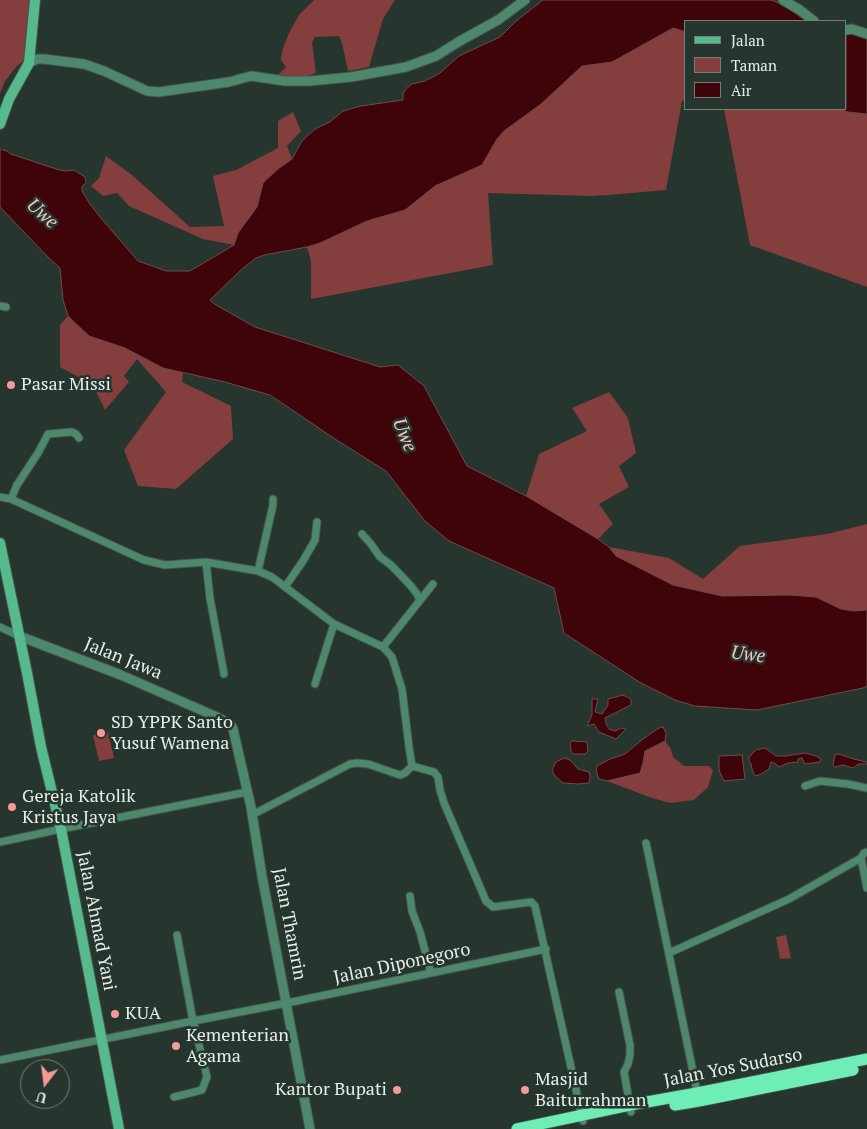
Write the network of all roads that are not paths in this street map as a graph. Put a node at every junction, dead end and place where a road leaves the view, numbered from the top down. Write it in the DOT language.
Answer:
graph roads {
  1 [pos="35,0"];
  2 [pos="525,0"];
  3 [pos="783,0"];
  4 [pos="813,20"];
  5 [pos="847,30"];
  6 [pos="867,34"];
  7 [pos="29,63"];
  8 [pos="0,123"];
  9 [pos="78,438"];
  10 [pos="0,497"];
  11 [pos="11,499"];
  12 [pos="273,499"];
  13 [pos="317,522"];
  14 [pos="362,534"];
  15 [pos="0,543"];
  16 [pos="206,562"];
  17 [pos="258,570"];
  18 [pos="433,584"];
  19 [pos="285,587"];
  20 [pos="420,600"];
  21 [pos="334,624"];
  22 [pos="0,627"];
  23 [pos="20,636"];
  24 [pos="382,647"];
  25 [pos="224,674"];
  26 [pos="315,684"];
  27 [pos="231,726"];
  28 [pos="412,766"];
  29 [pos="805,786"];
  30 [pos="867,788"];
  31 [pos="247,792"];
  32 [pos="252,815"];
  33 [pos="61,829"];
  34 [pos="0,842"];
  35 [pos="646,842"];
  36 [pos="867,852"];
  37 [pos="861,858"];
  38 [pos="867,888"];
  39 [pos="410,896"];
  40 [pos="177,935"];
  41 [pos="546,949"];
  42 [pos="670,953"];
  43 [pos="430,973"];
  44 [pos="620,992"];
  45 [pos="287,1003"];
  46 [pos="193,1020"];
  47 [pos="102,1039"];
  48 [pos="0,1060"];
  49 [pos="866,1064"];
  50 [pos="174,1097"];
  51 [pos="698,1097"];
  52 [pos="630,1109"];
  53 [pos="582,1118"];
  54 [pos="119,1129"];
  55 [pos="310,1129"];
  56 [pos="517,1129"];
  57 [pos="541,1129"];
  1 -- 7 [label="main road"];
  2 -- 7 [label="street"];
  3 -- 4 [label="street"];
  5 -- 6 [label="street"];
  7 -- 8 [label="main road"];
  9 -- 11 [label="street"];
  10 -- 11 [label="street"];
  11 -- 16 [label="street"];
  12 -- 17 [label="street"];
  13 -- 19 [label="street"];
  14 -- 20 [label="street"];
  15 -- 23 [label="main road, Jalan Ahmad Yani"];
  16 -- 17 [label="street"];
  16 -- 25 [label="street"];
  17 -- 19 [label="street"];
  18 -- 20 [label="street"];
  19 -- 21 [label="street"];
  20 -- 24 [label="street"];
  21 -- 24 [label="street"];
  21 -- 26 [label="street"];
  22 -- 23 [label="street, Jalan Jawa"];
  23 -- 27 [label="street, Jalan Jawa"];
  23 -- 33 [label="main road, Jalan Ahmad Yani"];
  24 -- 28 [label="street"];
  27 -- 31 [label="street, Jalan Thamrin"];
  28 -- 32 [label="street"];
  28 -- 41 [label="street"];
  29 -- 30 [label="street"];
  31 -- 32 [label="street, Jalan Thamrin"];
  31 -- 33 [label="street"];
  32 -- 45 [label="street, Jalan Thamrin"];
  33 -- 34 [label="street"];
  33 -- 47 [label="main road, Jalan Ahmad Yani"];
  35 -- 42 [label="street"];
  36 -- 37 [label="street"];
  37 -- 38 [label="street"];
  37 -- 42 [label="street"];
  39 -- 43 [label="street"];
  40 -- 46 [label="street"];
  41 -- 43 [label="street, Jalan Diponegoro"];
  41 -- 53 [label="street"];
  42 -- 51 [label="street"];
  43 -- 45 [label="street, Jalan Diponegoro"];
  44 -- 52 [label="street"];
  45 -- 46 [label="street, Jalan Diponegoro"];
  45 -- 55 [label="street, Jalan Thamrin"];
  46 -- 47 [label="street, Jalan Diponegoro"];
  46 -- 50 [label="street"];
  47 -- 48 [label="street, Jalan Diponegoro"];
  47 -- 54 [label="main road, Jalan Ahmad Yani"];
  49 -- 51 [label="highway, Jalan Yos Sudarso"];
  51 -- 52 [label="highway, Jalan Yos Sudarso"];
  52 -- 53 [label="highway, Jalan Yos Sudarso"];
  53 -- 56 [label="highway, Jalan Yos Sudarso"];
  53 -- 57 [label="highway, Jalan Yos Sudarso"];
}
